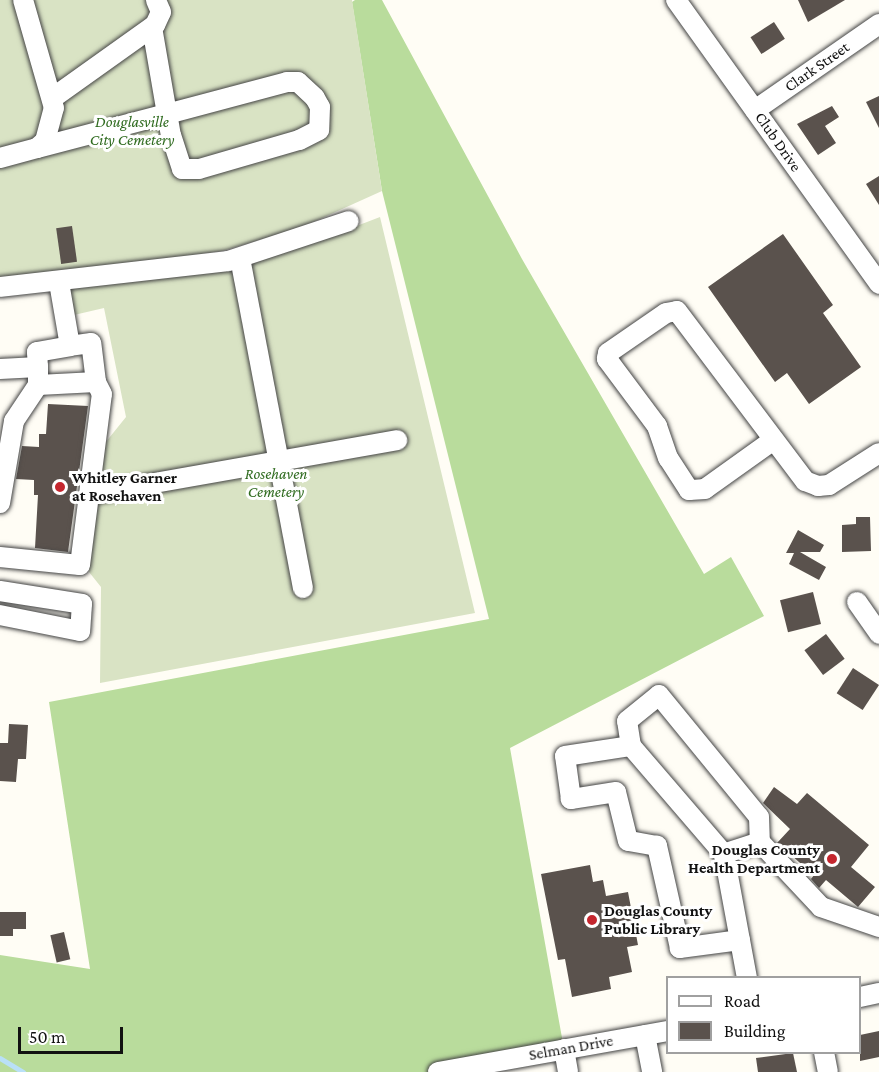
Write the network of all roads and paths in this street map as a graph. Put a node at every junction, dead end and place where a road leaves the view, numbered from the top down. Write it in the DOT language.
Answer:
graph roads {
  1 [pos="24,0"];
  2 [pos="156,0"];
  3 [pos="676,0"];
  4 [pos="879,24"];
  5 [pos="152,27"];
  6 [pos="54,97"];
  7 [pos="755,110"];
  8 [pos="167,114"];
  9 [pos="37,148"];
  10 [pos="0,158"];
  11 [pos="349,221"];
  12 [pos="240,258"];
  13 [pos="59,282"];
  14 [pos="879,284"];
  15 [pos="0,287"];
  16 [pos="69,346"];
  17 [pos="0,369"];
  18 [pos="38,376"];
  19 [pos="96,382"];
  20 [pos="398,440"];
  21 [pos="772,441"];
  22 [pos="879,453"];
  23 [pos="279,462"];
  24 [pos="92,494"];
  25 [pos="0,503"];
  26 [pos="0,557"];
  27 [pos="303,588"];
  28 [pos="0,591"];
  29 [pos="857,602"];
  30 [pos="0,615"];
  31 [pos="879,634"];
  32 [pos="631,746"];
  33 [pos="760,842"];
  34 [pos="724,854"];
  35 [pos="879,927"];
  36 [pos="740,940"];
  37 [pos="747,976"];
  38 [pos="879,993"];
  39 [pos="861,997"];
  40 [pos="666,1031"];
  41 [pos="645,1035"];
  42 [pos="564,1049"];
  43 [pos="824,1054"];
  44 [pos="438,1072"];
  45 [pos="568,1072"];
  46 [pos="652,1072"];
  47 [pos="828,1072"];
  1 -- 6 [label="street"];
  2 -- 5 [label="street"];
  3 -- 7 [label="street, Club Drive"];
  4 -- 7 [label="street, Clark Street"];
  5 -- 6 [label="street"];
  5 -- 8 [label="street"];
  6 -- 9 [label="street"];
  7 -- 14 [label="street, Club Drive"];
  8 -- 8 [label="street"];
  8 -- 9 [label="street"];
  9 -- 10 [label="street"];
  11 -- 12 [label="street"];
  12 -- 13 [label="street"];
  12 -- 23 [label="street"];
  13 -- 15 [label="street"];
  13 -- 16 [label="street"];
  16 -- 18 [label="street"];
  16 -- 19 [label="street"];
  17 -- 18 [label="street"];
  18 -- 19 [label="street"];
  18 -- 25 [label="street"];
  19 -- 24 [label="street"];
  20 -- 23 [label="street"];
  21 -- 21 [label="street"];
  21 -- 22 [label="street"];
  23 -- 24 [label="street"];
  23 -- 27 [label="street"];
  24 -- 26 [label="street"];
  28 -- 30 [label="street"];
  29 -- 31 [label="street"];
  32 -- 33 [label="street"];
  32 -- 34 [label="street"];
  32 -- 36 [label="street"];
  33 -- 34 [label="street"];
  33 -- 35 [label="street"];
  34 -- 36 [label="street"];
  36 -- 37 [label="street"];
  38 -- 39 [label="street"];
  40 -- 41 [label="street, Selman Drive"];
  41 -- 42 [label="street, Selman Drive"];
  41 -- 46 [label="street"];
  42 -- 44 [label="street, Selman Drive"];
  42 -- 45 [label="street"];
  43 -- 47 [label="street"];
}
